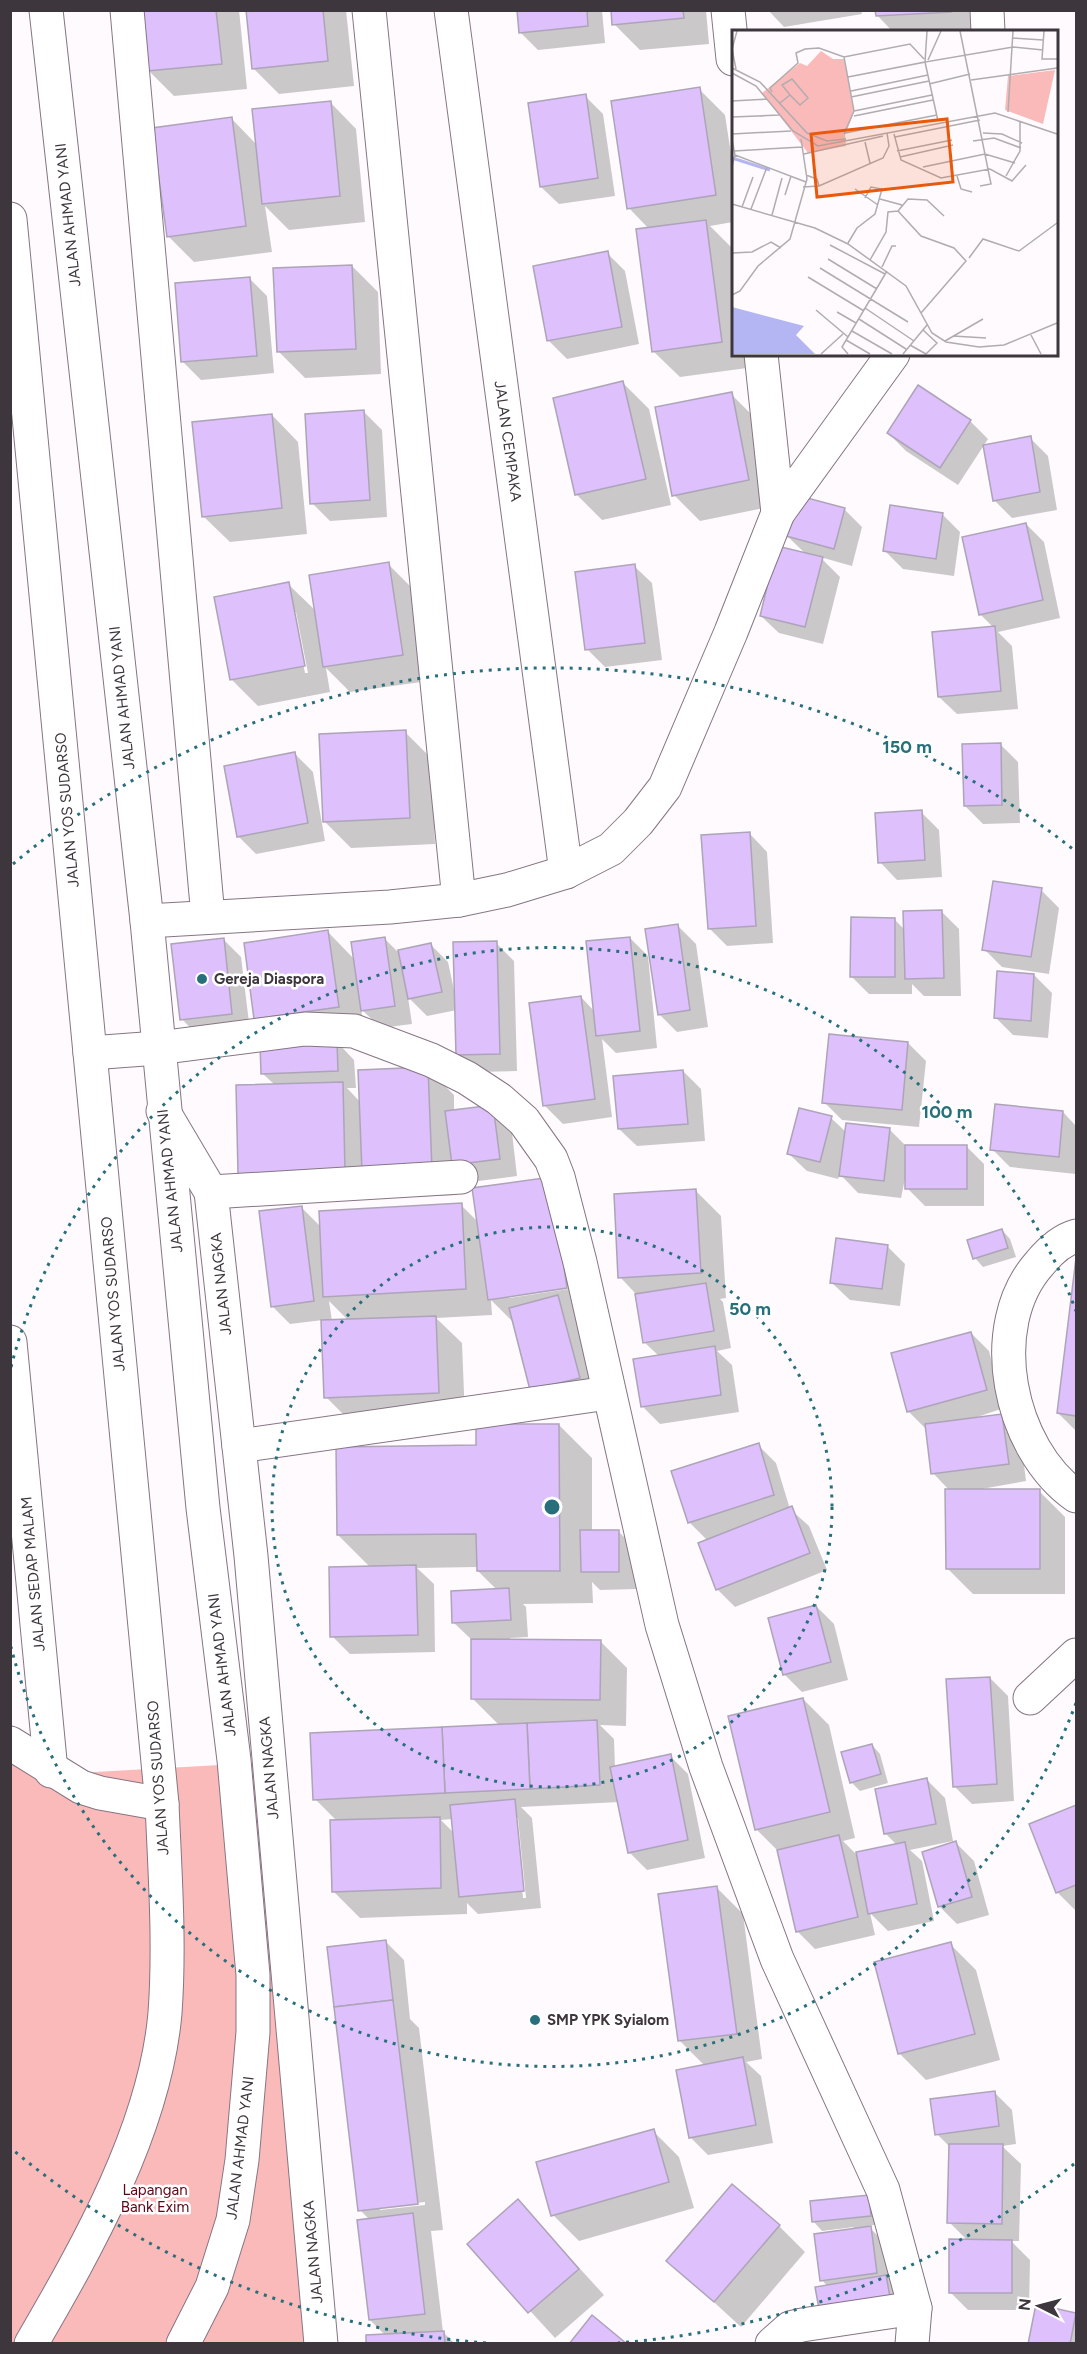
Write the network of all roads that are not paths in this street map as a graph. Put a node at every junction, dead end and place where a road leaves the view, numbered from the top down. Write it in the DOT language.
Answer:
graph roads {
  1 [pos="46,10"];
  2 [pos="127,10"];
  3 [pos="369,10"];
  4 [pos="451,10"];
  5 [pos="728,10"];
  6 [pos="987,10"];
  7 [pos="988,30"];
  8 [pos="732,49"];
  9 [pos="10,219"];
  10 [pos="761,356"];
  11 [pos="892,356"];
  12 [pos="777,513"];
  13 [pos="566,872"];
  14 [pos="459,900"];
  15 [pos="208,917"];
  16 [pos="147,921"];
  17 [pos="159,1048"];
  18 [pos="90,1053"];
  19 [pos="163,1111"];
  20 [pos="461,1177"];
  21 [pos="211,1192"];
  22 [pos="1077,1236"];
  23 [pos="10,1342"];
  24 [pos="608,1393"];
  25 [pos="239,1446"];
  26 [pos="1077,1496"];
  27 [pos="1077,1655"];
  28 [pos="1030,1698"];
  29 [pos="10,1743"];
  30 [pos="51,1771"];
  31 [pos="162,1804"];
  32 [pos="915,2308"];
  33 [pos="31,2343"];
  34 [pos="183,2343"];
  35 [pos="321,2343"];
  36 [pos="772,2343"];
  37 [pos="912,2343"];
  1 -- 16 [label="main road, JALAN AHMAD YANI"];
  2 -- 15 [label="main road"];
  3 -- 14 [label="main road"];
  4 -- 13 [label="main road, JALAN CEMPAKA"];
  5 -- 8 [label="main road"];
  6 -- 7 [label="main road"];
  9 -- 18 [label="main road, JALAN YOS SUDARSO"];
  10 -- 12 [label="main road"];
  11 -- 12 [label="main road"];
  12 -- 13 [label="main road"];
  13 -- 14 [label="main road"];
  14 -- 15 [label="main road"];
  15 -- 16 [label="main road"];
  16 -- 17 [label="main road, JALAN AHMAD YANI"];
  17 -- 18 [label="main road"];
  17 -- 19 [label="main road, JALAN AHMAD YANI"];
  17 -- 24 [label="main road"];
  18 -- 31 [label="main road, JALAN YOS SUDARSO"];
  19 -- 21 [label="main road"];
  19 -- 34 [label="main road, JALAN AHMAD YANI"];
  20 -- 21 [label="main road"];
  21 -- 25 [label="main road, JALAN NAGKA"];
  22 -- 26 [label="main road"];
  23 -- 30 [label="main road, JALAN SEDAP MALAM"];
  24 -- 25 [label="main road"];
  24 -- 32 [label="main road"];
  25 -- 35 [label="main road, JALAN NAGKA"];
  27 -- 28 [label="main road"];
  29 -- 30 [label="main road"];
  30 -- 31 [label="main road"];
  31 -- 33 [label="main road, JALAN YOS SUDARSO"];
  32 -- 36 [label="main road"];
  32 -- 37 [label="main road"];
}
